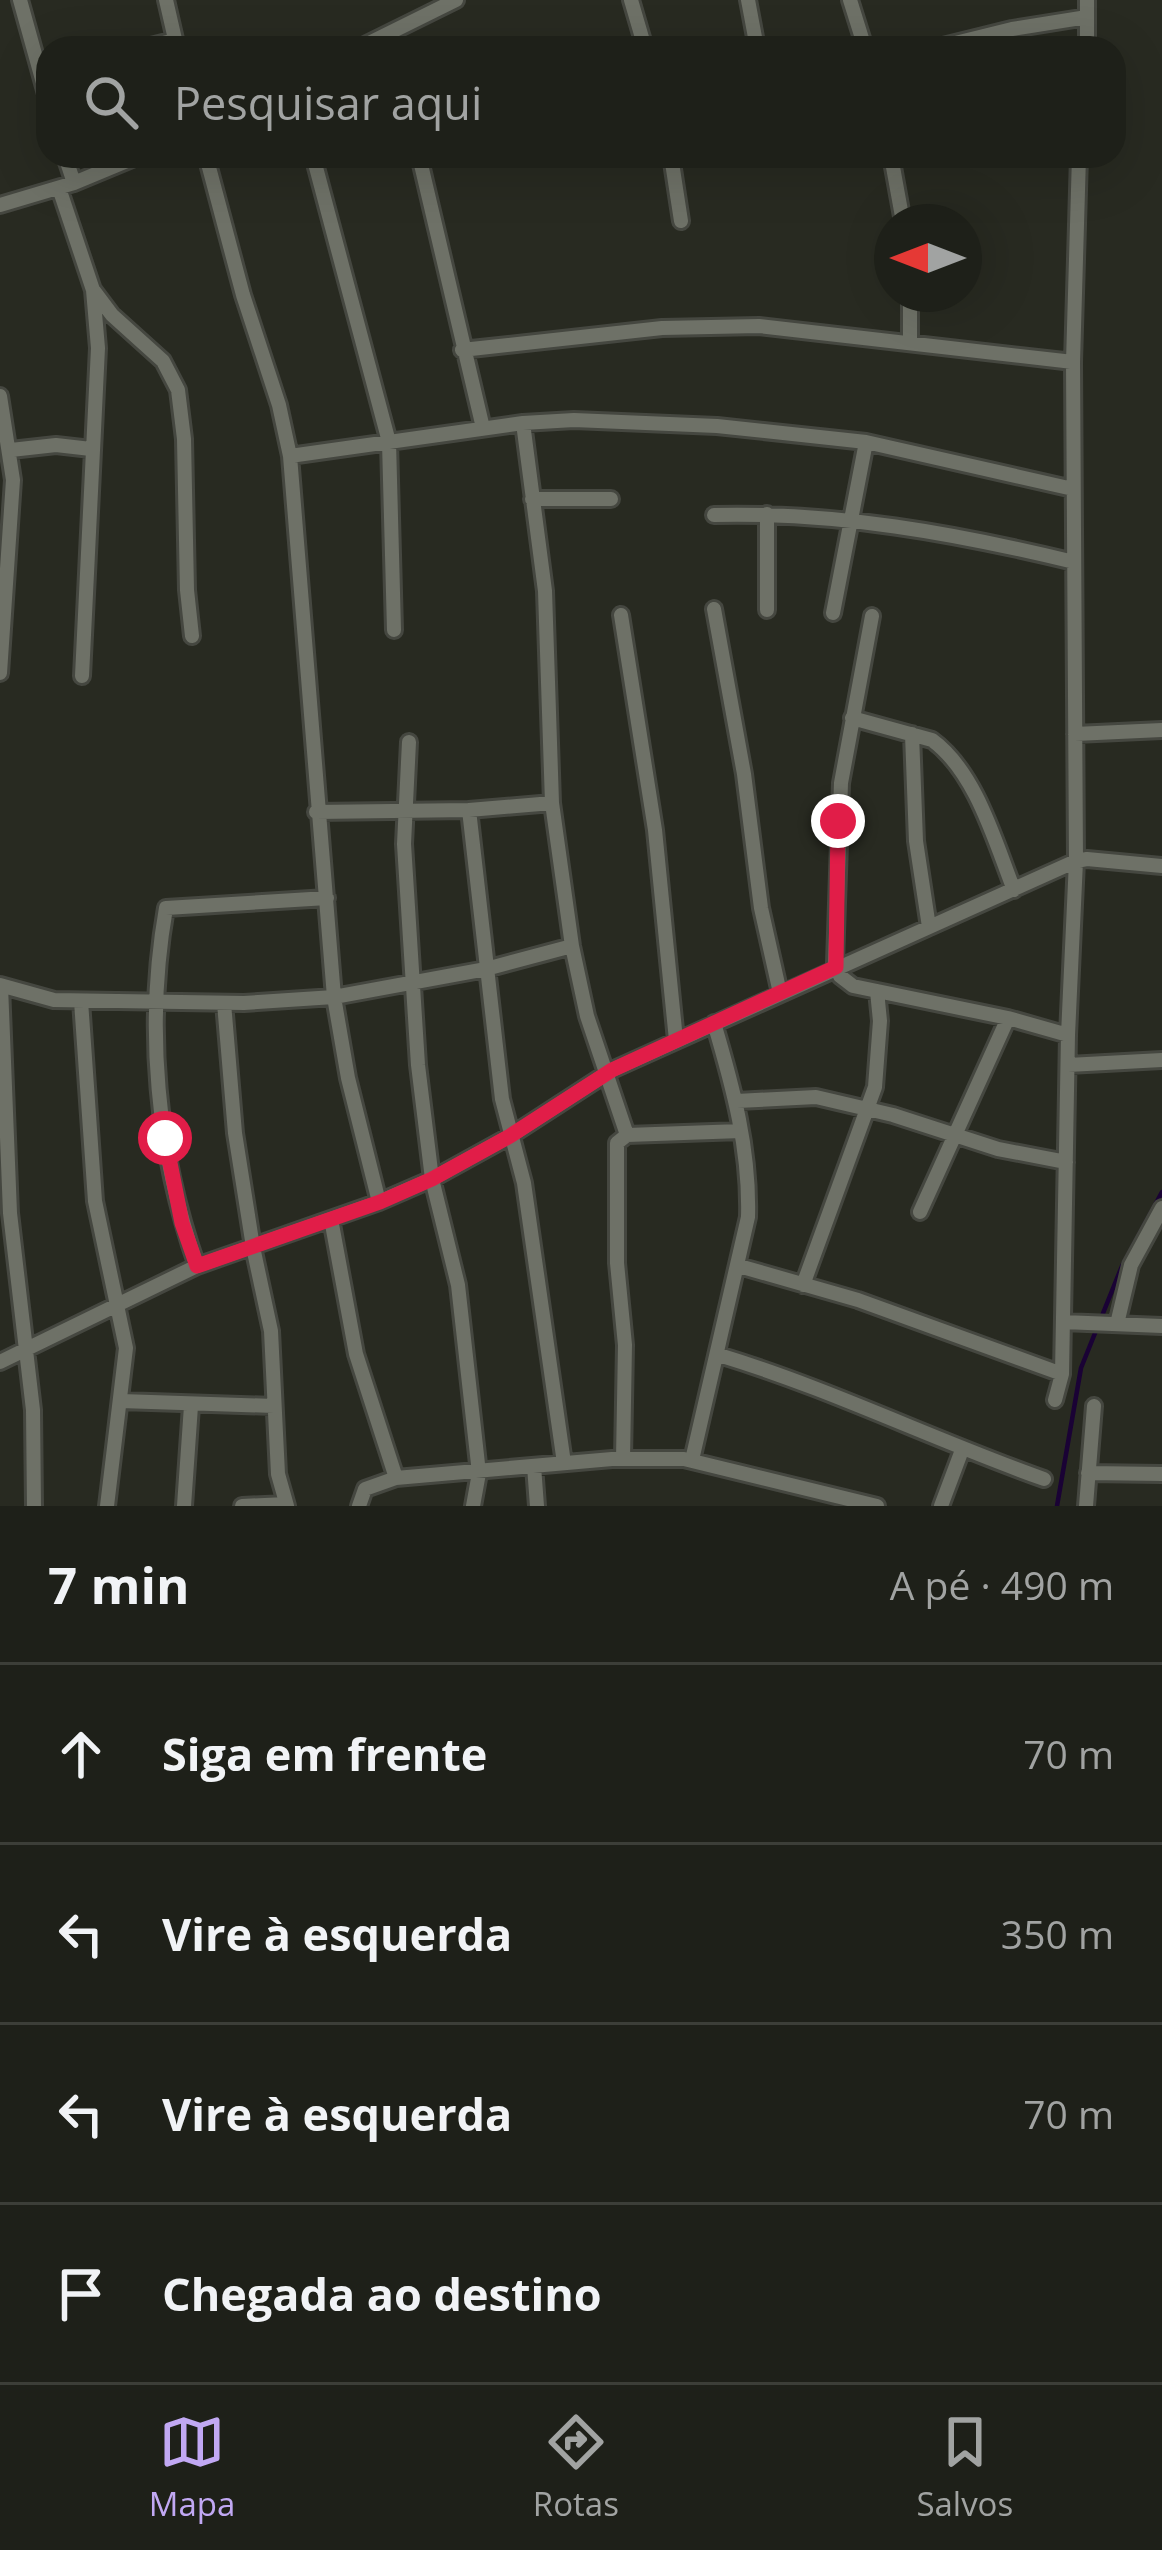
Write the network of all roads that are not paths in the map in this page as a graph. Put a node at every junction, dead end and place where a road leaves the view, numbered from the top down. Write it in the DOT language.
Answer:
graph roads {
  1 [pos="20,0"];
  2 [pos="166,0"];
  3 [pos="456,0"];
  4 [pos="632,0"];
  5 [pos="748,0"];
  6 [pos="850,0"];
  7 [pos="1087,0"];
  8 [pos="1087,17"];
  9 [pos="174,36"];
  10 [pos="397,36"];
  11 [pos="642,36"];
  12 [pos="755,36"];
  13 [pos="861,36"];
  14 [pos="981,36"];
  15 [pos="1087,36"];
  16 [pos="36,48"];
  17 [pos="66,168"];
  18 [pos="110,168"];
  19 [pos="209,168"];
  20 [pos="316,168"];
  21 [pos="422,168"];
  22 [pos="673,168"];
  23 [pos="893,168"];
  24 [pos="1079,168"];
  25 [pos="67,186"];
  26 [pos="900,204"];
  27 [pos="0,205"];
  28 [pos="681,221"];
  29 [pos="93,290"];
  30 [pos="910,312"];
  31 [pos="910,342"];
  32 [pos="462,350"];
  33 [pos="1073,362"];
  34 [pos="0,396"];
  35 [pos="523,423"];
  36 [pos="483,428"];
  37 [pos="389,442"];
  38 [pos="866,442"];
  39 [pos="91,449"];
  40 [pos="10,450"];
  41 [pos="290,456"];
  42 [pos="1073,489"];
  43 [pos="532,499"];
  44 [pos="611,499"];
  45 [pos="767,514"];
  46 [pos="714,515"];
  47 [pos="849,520"];
  48 [pos="1074,562"];
  49 [pos="715,609"];
  50 [pos="767,610"];
  51 [pos="833,613"];
  52 [pos="621,615"];
  53 [pos="872,616"];
  54 [pos="394,630"];
  55 [pos="192,636"];
  56 [pos="0,673"];
  57 [pos="82,676"];
  58 [pos="852,718"];
  59 [pos="1162,730"];
  60 [pos="912,734"];
  61 [pos="1075,734"];
  62 [pos="409,742"];
  63 [pos="552,803"];
  64 [pos="469,810"];
  65 [pos="405,811"];
  66 [pos="316,812"];
  67 [pos="1076,862"];
  68 [pos="1162,866"];
  69 [pos="1014,890"];
  70 [pos="327,898"];
  71 [pos="929,926"];
  72 [pos="572,946"];
  73 [pos="836,967"];
  74 [pos="486,969"];
  75 [pos="415,982"];
  76 [pos="0,986"];
  77 [pos="877,991"];
  78 [pos="780,992"];
  79 [pos="334,998"];
  80 [pos="81,1001"];
  81 [pos="159,1003"];
  82 [pos="224,1003"];
  83 [pos="1007,1018"];
  84 [pos="714,1023"];
  85 [pos="1068,1035"];
  86 [pos="676,1040"];
  87 [pos="1162,1060"];
  88 [pos="1068,1065"];
  89 [pos="607,1074"];
  90 [pos="737,1101"];
  91 [pos="868,1109"];
  92 [pos="742,1131"];
  93 [pos="953,1135"];
  94 [pos="510,1136"];
  95 [pos="627,1136"];
  96 [pos="1066,1162"];
  97 [pos="432,1179"];
  98 [pos="380,1202"];
  99 [pos="1162,1208"];
  100 [pos="920,1212"];
  101 [pos="332,1219"];
  102 [pos="253,1247"];
  103 [pos="197,1266"];
  104 [pos="740,1266"];
  105 [pos="803,1285"];
  106 [pos="118,1304"];
  107 [pos="1063,1322"];
  108 [pos="1117,1324"];
  109 [pos="1162,1326"];
  110 [pos="24,1350"];
  111 [pos="719,1355"];
  112 [pos="0,1362"];
  113 [pos="1061,1374"];
  114 [pos="1055,1400"];
  115 [pos="121,1401"];
  116 [pos="191,1406"];
  117 [pos="274,1406"];
  118 [pos="1094,1406"];
  119 [pos="962,1450"];
  120 [pos="623,1459"];
  121 [pos="692,1460"];
  122 [pos="564,1463"];
  123 [pos="534,1466"];
  124 [pos="479,1473"];
  125 [pos="1088,1473"];
  126 [pos="1162,1474"];
  127 [pos="396,1478"];
  128 [pos="1044,1479"];
  129 [pos="286,1505"];
  130 [pos="34,1506"];
  131 [pos="107,1506"];
  132 [pos="184,1506"];
  133 [pos="242,1506"];
  134 [pos="359,1506"];
  135 [pos="472,1506"];
  136 [pos="537,1506"];
  137 [pos="877,1506"];
  138 [pos="941,1506"];
  139 [pos="1086,1506"];
  1 -- 16 [label="street"];
  2 -- 9 [label="street"];
  3 -- 10 [label="street"];
  4 -- 11 [label="street"];
  5 -- 12 [label="street"];
  6 -- 13 [label="street"];
  7 -- 8 [label="street"];
  8 -- 14 [label="street"];
  8 -- 15 [label="street"];
  17 -- 25 [label="street"];
  18 -- 25 [label="street"];
  19 -- 41 [label="street"];
  20 -- 37 [label="street"];
  21 -- 32 [label="street"];
  22 -- 28 [label="street"];
  23 -- 26 [label="street"];
  24 -- 33 [label="street"];
  25 -- 27 [label="street"];
  25 -- 29 [label="street"];
  29 -- 39 [label="street"];
  29 -- 55 [label="street"];
  30 -- 31 [label="street"];
  31 -- 32 [label="street"];
  31 -- 33 [label="street"];
  32 -- 36 [label="street"];
  33 -- 42 [label="street"];
  34 -- 40 [label="street"];
  35 -- 36 [label="street"];
  35 -- 38 [label="street"];
  35 -- 43 [label="street"];
  36 -- 37 [label="street"];
  37 -- 41 [label="street"];
  37 -- 54 [label="street"];
  38 -- 42 [label="street"];
  38 -- 47 [label="street"];
  39 -- 40 [label="street"];
  39 -- 57 [label="street"];
  40 -- 56 [label="street"];
  41 -- 66 [label="street"];
  42 -- 48 [label="street"];
  43 -- 44 [label="street"];
  43 -- 63 [label="street"];
  45 -- 46 [label="street"];
  45 -- 47 [label="street"];
  45 -- 50 [label="street"];
  47 -- 48 [label="street"];
  47 -- 51 [label="street"];
  48 -- 61 [label="street"];
  49 -- 78 [label="street"];
  52 -- 86 [label="street"];
  53 -- 58 [label="street"];
  58 -- 60 [label="street"];
  58 -- 73 [label="street"];
  59 -- 61 [label="street"];
  60 -- 69 [label="street"];
  60 -- 71 [label="street"];
  61 -- 67 [label="street"];
  62 -- 65 [label="street"];
  63 -- 64 [label="street"];
  63 -- 72 [label="street"];
  64 -- 65 [label="street"];
  64 -- 74 [label="street"];
  65 -- 66 [label="street"];
  65 -- 75 [label="street"];
  66 -- 70 [label="street"];
  67 -- 68 [label="street"];
  67 -- 69 [label="street"];
  67 -- 85 [label="street"];
  69 -- 71 [label="street"];
  70 -- 79 [label="street"];
  70 -- 81 [label="street"];
  71 -- 73 [label="street"];
  72 -- 74 [label="street"];
  72 -- 89 [label="street"];
  73 -- 77 [label="street"];
  73 -- 78 [label="street"];
  74 -- 75 [label="street"];
  74 -- 94 [label="street"];
  75 -- 79 [label="street"];
  75 -- 97 [label="street"];
  76 -- 80 [label="street"];
  76 -- 110 [label="street"];
  77 -- 83 [label="street"];
  77 -- 91 [label="street"];
  78 -- 84 [label="street"];
  79 -- 82 [label="street"];
  79 -- 98 [label="street"];
  80 -- 81 [label="street"];
  80 -- 106 [label="street"];
  81 -- 82 [label="street"];
  81 -- 103 [label="street"];
  82 -- 102 [label="street"];
  83 -- 85 [label="street"];
  83 -- 93 [label="street"];
  84 -- 86 [label="street"];
  84 -- 90 [label="street"];
  85 -- 88 [label="street"];
  86 -- 89 [label="street"];
  87 -- 88 [label="street"];
  88 -- 96 [label="street"];
  89 -- 94 [label="street"];
  89 -- 95 [label="street"];
  90 -- 91 [label="street"];
  90 -- 92 [label="street"];
  91 -- 93 [label="street"];
  91 -- 105 [label="street"];
  92 -- 95 [label="street"];
  92 -- 104 [label="street"];
  93 -- 96 [label="street"];
  93 -- 100 [label="street"];
  94 -- 97 [label="street"];
  94 -- 122 [label="street"];
  95 -- 120 [label="street"];
  96 -- 107 [label="street"];
  97 -- 98 [label="street"];
  97 -- 124 [label="street"];
  98 -- 101 [label="street"];
  99 -- 108 [label="street"];
  101 -- 102 [label="street"];
  101 -- 127 [label="street"];
  102 -- 103 [label="street"];
  102 -- 117 [label="street"];
  103 -- 106 [label="street"];
  104 -- 105 [label="street"];
  104 -- 111 [label="street"];
  105 -- 113 [label="street"];
  106 -- 110 [label="street"];
  106 -- 115 [label="street"];
  107 -- 108 [label="street"];
  107 -- 113 [label="street"];
  108 -- 109 [label="street"];
  110 -- 112 [label="street"];
  110 -- 130 [label="street"];
  111 -- 119 [label="street"];
  111 -- 121 [label="street"];
  113 -- 114 [label="street"];
  115 -- 116 [label="street"];
  115 -- 131 [label="street"];
  116 -- 117 [label="street"];
  116 -- 132 [label="street"];
  117 -- 129 [label="street"];
  118 -- 125 [label="street"];
  119 -- 128 [label="street"];
  119 -- 138 [label="street"];
  120 -- 121 [label="street"];
  120 -- 122 [label="street"];
  121 -- 137 [label="street"];
  122 -- 123 [label="street"];
  123 -- 124 [label="street"];
  123 -- 136 [label="street"];
  124 -- 127 [label="street"];
  124 -- 135 [label="street"];
  125 -- 126 [label="street"];
  125 -- 139 [label="street"];
  127 -- 134 [label="street"];
  129 -- 133 [label="street"];
}
